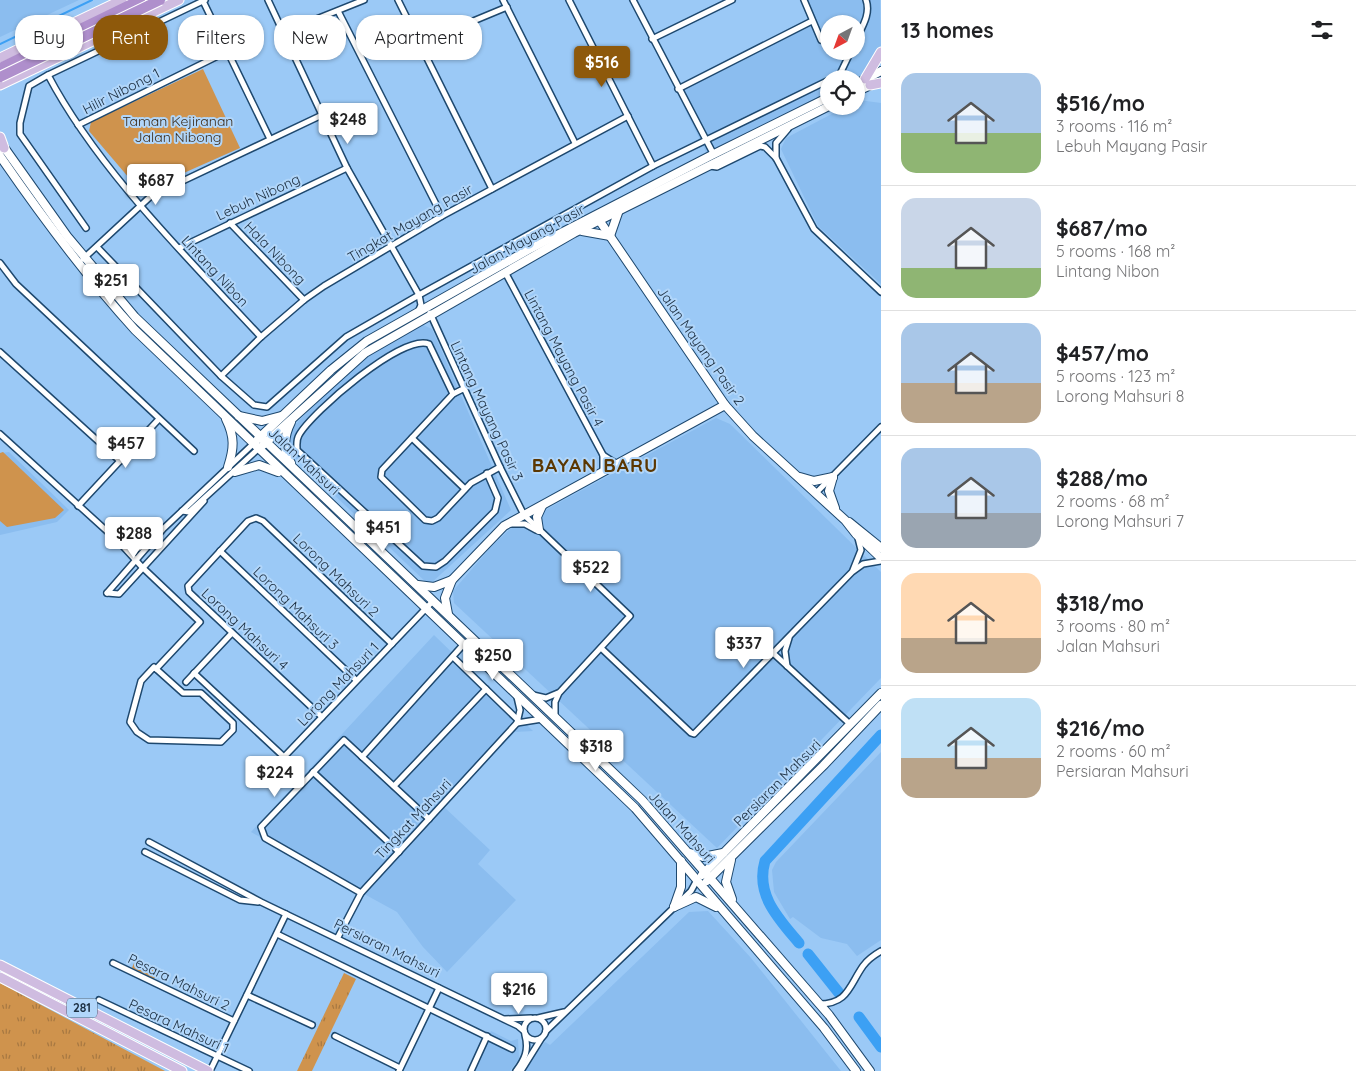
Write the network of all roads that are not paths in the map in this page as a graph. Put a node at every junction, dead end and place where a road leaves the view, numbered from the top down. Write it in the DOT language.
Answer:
graph roads {
  1 [pos="122,0"];
  2 [pos="140,0"];
  3 [pos="160,0"];
  4 [pos="179,0"];
  5 [pos="204,0"];
  6 [pos="268,0"];
  7 [pos="364,0"];
  8 [pos="398,0"];
  9 [pos="503,0"];
  10 [pos="569,0"];
  11 [pos="633,0"];
  12 [pos="732,0"];
  13 [pos="804,0"];
  14 [pos="866,0"];
  15 [pos="506,7"];
  16 [pos="338,11"];
  17 [pos="211,15"];
  18 [pos="276,15"];
  19 [pos="328,15"];
  20 [pos="405,15"];
  21 [pos="482,17"];
  22 [pos="83,19"];
  23 [pos="865,20"];
  24 [pos="812,21"];
  25 [pos="820,38"];
  26 [pos="652,39"];
  27 [pos="15,49"];
  28 [pos="15,52"];
  29 [pos="881,52"];
  30 [pos="0,53"];
  31 [pos="0,59"];
  32 [pos="210,60"];
  33 [pos="232,60"];
  34 [pos="297,60"];
  35 [pos="426,60"];
  36 [pos="0,68"];
  37 [pos="881,71"];
  38 [pos="0,75"];
  39 [pos="48,75"];
  40 [pos="12,80"];
  41 [pos="865,81"];
  42 [pos="881,81"];
  43 [pos="865,82"];
  44 [pos="865,83"];
  45 [pos="820,84"];
  46 [pos="0,85"];
  47 [pos="678,89"];
  48 [pos="0,91"];
  49 [pos="820,102"];
  50 [pos="820,110"];
  51 [pos="322,115"];
  52 [pos="628,116"];
  53 [pos="793,124"];
  54 [pos="78,125"];
  55 [pos="0,137"];
  56 [pos="270,139"];
  57 [pos="705,141"];
  58 [pos="575,143"];
  59 [pos="1,149"];
  60 [pos="712,154"];
  61 [pos="729,155"];
  62 [pos="776,158"];
  63 [pos="653,166"];
  64 [pos="704,167"];
  65 [pos="347,168"];
  66 [pos="492,188"];
  67 [pos="141,204"];
  68 [pos="619,210"];
  69 [pos="442,216"];
  70 [pos="597,218"];
  71 [pos="230,223"];
  72 [pos="86,228"];
  73 [pos="580,230"];
  74 [pos="610,236"];
  75 [pos="390,245"];
  76 [pos="97,246"];
  77 [pos="178,248"];
  78 [pos="84,258"];
  79 [pos="0,263"];
  80 [pos="77,264"];
  81 [pos="505,272"];
  82 [pos="881,292"];
  83 [pos="419,295"];
  84 [pos="304,300"];
  85 [pos="437,302"];
  86 [pos="427,308"];
  87 [pos="415,315"];
  88 [pos="431,316"];
  89 [pos="261,337"];
  90 [pos="0,352"];
  91 [pos="221,376"];
  92 [pos="337,377"];
  93 [pos="347,387"];
  94 [pos="464,389"];
  95 [pos="454,394"];
  96 [pos="725,405"];
  97 [pos="223,414"];
  98 [pos="238,415"];
  99 [pos="290,415"];
  100 [pos="159,419"];
  101 [pos="881,427"];
  102 [pos="0,434"];
  103 [pos="412,438"];
  104 [pos="5,439"];
  105 [pos="263,440"];
  106 [pos="0,443"];
  107 [pos="256,447"];
  108 [pos="194,451"];
  109 [pos="603,455"];
  110 [pos="120,461"];
  111 [pos="617,464"];
  112 [pos="500,467"];
  113 [pos="231,470"];
  114 [pos="602,471"];
  115 [pos="488,472"];
  116 [pos="298,473"];
  117 [pos="794,474"];
  118 [pos="285,475"];
  119 [pos="833,477"];
  120 [pos="465,489"];
  121 [pos="816,493"];
  122 [pos="204,501"];
  123 [pos="543,504"];
  124 [pos="78,506"];
  125 [pos="182,511"];
  126 [pos="524,515"];
  127 [pos="842,518"];
  128 [pos="263,521"];
  129 [pos="504,526"];
  130 [pos="541,532"];
  131 [pos="856,534"];
  132 [pos="120,543"];
  133 [pos="147,545"];
  134 [pos="881,548"];
  135 [pos="220,551"];
  136 [pos="881,559"];
  137 [pos="136,560"];
  138 [pos="142,568"];
  139 [pos="852,572"];
  140 [pos="452,580"];
  141 [pos="414,583"];
  142 [pos="433,601"];
  143 [pos="425,609"];
  144 [pos="450,617"];
  145 [pos="232,633"];
  146 [pos="789,637"];
  147 [pos="392,644"];
  148 [pos="463,645"];
  149 [pos="601,648"];
  150 [pos="772,654"];
  151 [pos="453,657"];
  152 [pos="787,666"];
  153 [pos="156,669"];
  154 [pos="194,674"];
  155 [pos="356,680"];
  156 [pos="186,682"];
  157 [pos="486,689"];
  158 [pos="559,693"];
  159 [pos="881,693"];
  160 [pos="532,695"];
  161 [pos="517,697"];
  162 [pos="881,705"];
  163 [pos="322,717"];
  164 [pos="555,718"];
  165 [pos="542,720"];
  166 [pos="518,721"];
  167 [pos="850,725"];
  168 [pos="283,756"];
  169 [pos="362,756"];
  170 [pos="313,772"];
  171 [pos="260,782"];
  172 [pos="394,786"];
  173 [pos="429,818"];
  174 [pos="149,842"];
  175 [pos="145,852"];
  176 [pos="399,852"];
  177 [pos="688,853"];
  178 [pos="729,854"];
  179 [pos="681,861"];
  180 [pos="708,875"];
  181 [pos="699,883"];
  182 [pos="361,893"];
  183 [pos="261,902"];
  184 [pos="674,907"];
  185 [pos="736,907"];
  186 [pos="722,910"];
  187 [pos="286,914"];
  188 [pos="277,934"];
  189 [pos="338,938"];
  190 [pos="881,951"];
  191 [pos="113,963"];
  192 [pos="0,965"];
  193 [pos="0,977"];
  194 [pos="439,988"];
  195 [pos="247,995"];
  196 [pos="99,1000"];
  197 [pos="819,1004"];
  198 [pos="429,1008"];
  199 [pos="564,1012"];
  200 [pos="533,1018"];
  201 [pos="502,1019"];
  202 [pos="234,1021"];
  203 [pos="312,1025"];
  204 [pos="546,1031"];
  205 [pos="525,1033"];
  206 [pos="335,1036"];
  207 [pos="487,1036"];
  208 [pos="542,1038"];
  209 [pos="512,1048"];
  210 [pos="217,1056"];
  211 [pos="526,1061"];
  212 [pos="400,1069"];
  213 [pos="182,1071"];
  214 [pos="209,1071"];
  215 [pos="249,1071"];
  216 [pos="471,1071"];
  217 [pos="516,1071"];
  218 [pos="521,1071"];
  219 [pos="856,1071"];
  220 [pos="870,1071"];
  1 -- 22 [label="main road"];
  2 -- 36 [label="highway"];
  3 -- 38 [label="highway, bridge"];
  4 -- 40 [label="main road"];
  5 -- 17 [label="street"];
  5 -- 39 [label="street"];
  6 -- 18 [label="street"];
  7 -- 16 [label="street"];
  8 -- 20 [label="street"];
  9 -- 15 [label="street"];
  10 -- 52 [label="street"];
  11 -- 26 [label="street"];
  12 -- 26 [label="street"];
  13 -- 24 [label="street"];
  14 -- 23 [label="street"];
  15 -- 21 [label="street"];
  15 -- 58 [label="street"];
  16 -- 19 [label="street"];
  16 -- 69 [label="street"];
  24 -- 25 [label="street"];
  24 -- 47 [label="street"];
  26 -- 47 [label="street"];
  27 -- 30 [label="main road"];
  28 -- 31 [label="main road"];
  29 -- 41 [label="main road"];
  32 -- 54 [label="street, Hilir Nibong 1"];
  33 -- 56 [label="street"];
  34 -- 51 [label="street"];
  35 -- 66 [label="street"];
  37 -- 43 [label="street"];
  38 -- 40 [label="main road"];
  39 -- 54 [label="street, Lintang Nibon"];
  39 -- 72 [label="street"];
  40 -- 46 [label="main road"];
  40 -- 48 [label="main road"];
  42 -- 44 [label="main road"];
  45 -- 57 [label="street, Jalan Mayang Pasir"];
  47 -- 57 [label="street"];
  49 -- 60 [label="street, Jalan Mayang Pasir"];
  50 -- 53 [label="street, Jalan Mayang Pasir"];
  51 -- 56 [label="street"];
  51 -- 65 [label="street"];
  52 -- 58 [label="street, Tingkat Mayang Pasir"];
  52 -- 63 [label="street"];
  53 -- 61 [label="street, Jalan Mayang Pasir"];
  53 -- 62 [label="street"];
  54 -- 67 [label="street, Lintang Nibon"];
  55 -- 59 [label="main road"];
  56 -- 67 [label="street"];
  57 -- 60 [label="street"];
  57 -- 63 [label="street, Jalan Mayang Pasir"];
  58 -- 66 [label="street, Tingkat Mayang Pasir"];
  59 -- 78 [label="street, Jalan Mahsuri"];
  59 -- 80 [label="street, Jalan Mahsuri"];
  60 -- 61 [label="street"];
  60 -- 64 [label="street"];
  60 -- 70 [label="street, Jalan Mayang Pasir"];
  61 -- 64 [label="street, Jalan Mayang Pasir"];
  62 -- 64 [label="street"];
  62 -- 82 [label="street"];
  63 -- 83 [label="street, Jalan Mayang Pasir"];
  64 -- 68 [label="street, Jalan Mayang Pasir"];
  65 -- 71 [label="street, Lebuh Nibong"];
  65 -- 75 [label="street"];
  66 -- 69 [label="street, Tingkat Mayang Pasir"];
  67 -- 76 [label="street"];
  67 -- 77 [label="street, Lintang Nibon"];
  68 -- 70 [label="street, Jalan Mayang Pasir"];
  68 -- 74 [label="street"];
  69 -- 75 [label="street, Tingkat Mayang Pasir"];
  70 -- 73 [label="street, Jalan Mayang Pasir"];
  70 -- 74 [label="street, Jalan Mayang Pasir 2"];
  70 -- 85 [label="street, Jalan Mayang Pasir"];
  71 -- 77 [label="street, Lebuh Nibong"];
  71 -- 84 [label="street, Hala Nibong"];
  73 -- 74 [label="street"];
  73 -- 81 [label="street, Jalan Mayang Pasir"];
  74 -- 96 [label="street, Jalan Mayang Pasir 2"];
  75 -- 83 [label="street"];
  75 -- 84 [label="street, Tingkat Mayang Pasir"];
  76 -- 78 [label="street"];
  76 -- 91 [label="street"];
  77 -- 89 [label="street, Lintang Nibon"];
  78 -- 80 [label="street"];
  78 -- 98 [label="street, Jalan Mahsuri"];
  79 -- 100 [label="street"];
  80 -- 97 [label="street, Jalan Mahsuri"];
  81 -- 88 [label="street, Jalan Mayang Pasir"];
  81 -- 109 [label="street, Lintang Mayang Pasir 4"];
  83 -- 85 [label="street"];
  83 -- 87 [label="street"];
  83 -- 91 [label="street, Jalan Mayang Pasir"];
  84 -- 89 [label="street, Tingkat Mayang Pasir"];
  85 -- 86 [label="street, Jalan Mayang Pasir"];
  86 -- 87 [label="street, Jalan Mayang Pasir"];
  86 -- 88 [label="street, Lintang Mayang Pasir 3"];
  87 -- 99 [label="street, Jalan Mayang Pasir"];
  88 -- 92 [label="street, Jalan Mayang Pasir"];
  88 -- 94 [label="street, Lintang Mayang Pasir 3"];
  89 -- 91 [label="street, Tingkat Mayang Pasir"];
  90 -- 110 [label="street"];
  92 -- 93 [label="street"];
  92 -- 99 [label="street, Jalan Mayang Pasir"];
  93 -- 95 [label="street"];
  93 -- 115 [label="street"];
  94 -- 95 [label="street"];
  94 -- 112 [label="street, Lintang Mayang Pasir 3"];
  95 -- 103 [label="street"];
  96 -- 111 [label="street"];
  96 -- 117 [label="street, Jalan Mayang Pasir 2"];
  97 -- 107 [label="street, Jalan Mahsuri"];
  97 -- 113 [label="street"];
  98 -- 99 [label="street"];
  98 -- 105 [label="street, Jalan Mahsuri"];
  99 -- 105 [label="street, Jalan Mayang Pasir"];
  99 -- 116 [label="street"];
  100 -- 108 [label="street"];
  100 -- 110 [label="street"];
  101 -- 119 [label="street"];
  102 -- 104 [label="street"];
  103 -- 120 [label="street"];
  103 -- 120 [label="street"];
  104 -- 106 [label="street"];
  104 -- 124 [label="street"];
  105 -- 107 [label="street, Jalan Mayang Pasir"];
  105 -- 116 [label="street, Jalan Mahsuri"];
  107 -- 113 [label="street"];
  107 -- 118 [label="street, Jalan Mahsuri"];
  109 -- 111 [label="street, Lintang Mayang Pasir 4"];
  109 -- 114 [label="street"];
  110 -- 124 [label="street"];
  111 -- 114 [label="street"];
  112 -- 115 [label="street"];
  112 -- 126 [label="street, Lintang Mayang Pasir 3"];
  113 -- 118 [label="street"];
  113 -- 122 [label="street"];
  113 -- 125 [label="street"];
  114 -- 123 [label="street"];
  115 -- 120 [label="street"];
  116 -- 141 [label="street, Jalan Mahsuri"];
  117 -- 119 [label="street"];
  117 -- 121 [label="street, Jalan Mayang Pasir 2"];
  118 -- 143 [label="street, Jalan Mahsuri"];
  119 -- 121 [label="street"];
  119 -- 127 [label="street"];
  121 -- 127 [label="street, Jalan Mayang Pasir 2"];
  122 -- 125 [label="street"];
  122 -- 138 [label="street"];
  123 -- 126 [label="street"];
  123 -- 130 [label="street"];
  124 -- 132 [label="street"];
  125 -- 133 [label="street"];
  126 -- 129 [label="street"];
  126 -- 130 [label="street, Lintang Mayang Pasir 3"];
  127 -- 131 [label="street, Jalan Mayang Pasir 2"];
  127 -- 134 [label="street, Jalan Mayang Pasir 2"];
  128 -- 135 [label="street, Lorong Mahsuri 4"];
  128 -- 147 [label="street, Lorong Mahsuri 2"];
  129 -- 130 [label="street"];
  129 -- 140 [label="street"];
  130 -- 149 [label="street"];
  131 -- 136 [label="street, Jalan Mayang Pasir 2"];
  131 -- 139 [label="street"];
  132 -- 133 [label="street"];
  132 -- 137 [label="street"];
  133 -- 137 [label="street"];
  135 -- 145 [label="street, Lorong Mahsuri 4"];
  135 -- 155 [label="street, Lorong Mahsuri 3"];
  136 -- 139 [label="street"];
  137 -- 138 [label="street"];
  137 -- 138 [label="street"];
  138 -- 153 [label="street"];
  139 -- 146 [label="street"];
  140 -- 141 [label="street"];
  140 -- 144 [label="street"];
  141 -- 142 [label="street, Jalan Mahsuri"];
  142 -- 143 [label="street, Lorong Mahsuri 1"];
  142 -- 144 [label="street, Jalan Mahsuri"];
  143 -- 147 [label="street, Lorong Mahsuri 1"];
  143 -- 148 [label="street, Jalan Mahsuri"];
  144 -- 160 [label="street, Jalan Mahsuri"];
  145 -- 154 [label="street"];
  145 -- 163 [label="street, Lorong Mahsuri 4"];
  146 -- 150 [label="street"];
  146 -- 152 [label="street"];
  147 -- 155 [label="street, Lorong Mahsuri 1"];
  148 -- 151 [label="street"];
  148 -- 161 [label="street, Jalan Mahsuri"];
  149 -- 150 [label="street"];
  149 -- 158 [label="street"];
  150 -- 152 [label="street"];
  151 -- 157 [label="street"];
  151 -- 169 [label="street"];
  152 -- 167 [label="street"];
  153 -- 153 [label="street"];
  154 -- 156 [label="street"];
  154 -- 168 [label="street"];
  155 -- 163 [label="street, Lorong Mahsuri 1"];
  157 -- 166 [label="street"];
  157 -- 172 [label="street"];
  158 -- 160 [label="street"];
  158 -- 164 [label="street"];
  159 -- 167 [label="street, Persiaran Mahsuri"];
  160 -- 164 [label="street, Jalan Mahsuri"];
  161 -- 165 [label="street, Jalan Mahsuri"];
  161 -- 166 [label="street"];
  162 -- 178 [label="street, Persiaran Mahsuri"];
  163 -- 168 [label="street, Lorong Mahsuri 1"];
  164 -- 177 [label="street, Jalan Mahsuri"];
  165 -- 166 [label="street"];
  165 -- 179 [label="street, Jalan Mahsuri"];
  166 -- 173 [label="street, Tingkat Mahsuri"];
  167 -- 178 [label="street, Persiaran Mahsuri"];
  168 -- 171 [label="street, Lorong Mahsuri 1"];
  169 -- 170 [label="street"];
  169 -- 172 [label="street"];
  170 -- 176 [label="street"];
  170 -- 182 [label="street"];
  172 -- 173 [label="street"];
  173 -- 176 [label="street, Tingkat Mahsuri"];
  174 -- 183 [label="street, Persiaran Mahsuri"];
  175 -- 183 [label="street, Persiaran Mahsuri"];
  176 -- 182 [label="street, Tingkat Mahsuri"];
  177 -- 178 [label="street"];
  177 -- 180 [label="street, Jalan Mahsuri"];
  178 -- 180 [label="street, Persiaran Mahsuri"];
  178 -- 185 [label="street"];
  179 -- 181 [label="street, Jalan Mahsuri"];
  179 -- 184 [label="street"];
  180 -- 181 [label="street, Persiaran Mahsuri"];
  180 -- 185 [label="street, Jalan Mahsuri"];
  181 -- 184 [label="street, Persiaran Mahsuri"];
  181 -- 186 [label="street, Jalan Mahsuri"];
  182 -- 189 [label="street, Tingkat Mahsuri"];
  183 -- 187 [label="street, Persiaran Mahsuri"];
  184 -- 186 [label="street"];
  184 -- 199 [label="street, Persiaran Mahsuri"];
  185 -- 197 [label="street, Jalan Mahsuri"];
  186 -- 219 [label="street, Jalan Mahsuri"];
  187 -- 188 [label="street"];
  187 -- 189 [label="street, Persiaran Mahsuri"];
  188 -- 195 [label="street"];
  188 -- 198 [label="street"];
  189 -- 194 [label="street, Persiaran Mahsuri"];
  190 -- 197 [label="street"];
  191 -- 202 [label="street, Pesara Mahsuri 2"];
  192 -- 214 [label="main road, 281"];
  193 -- 213 [label="main road, 281"];
  194 -- 198 [label="street"];
  194 -- 201 [label="street, Persiaran Mahsuri"];
  195 -- 202 [label="street"];
  195 -- 203 [label="street"];
  196 -- 210 [label="street, Pesara Mahsuri 1"];
  197 -- 220 [label="street, Jalan Mahsuri"];
  198 -- 207 [label="street"];
  198 -- 212 [label="street"];
  199 -- 200 [label="street, Persiaran Mahsuri"];
  199 -- 204 [label="street, Persiaran Mahsuri"];
  200 -- 201 [label="street, Persiaran Mahsuri"];
  200 -- 204 [label="street"];
  200 -- 205 [label="street"];
  201 -- 205 [label="street, Persiaran Mahsuri"];
  202 -- 210 [label="street"];
  204 -- 208 [label="street"];
  205 -- 208 [label="street"];
  205 -- 211 [label="street"];
  206 -- 212 [label="street"];
  207 -- 209 [label="street"];
  207 -- 216 [label="street"];
  208 -- 211 [label="street"];
  210 -- 214 [label="street"];
  210 -- 215 [label="street, Pesara Mahsuri 1"];
  211 -- 217 [label="street"];
  211 -- 218 [label="street"];
}
